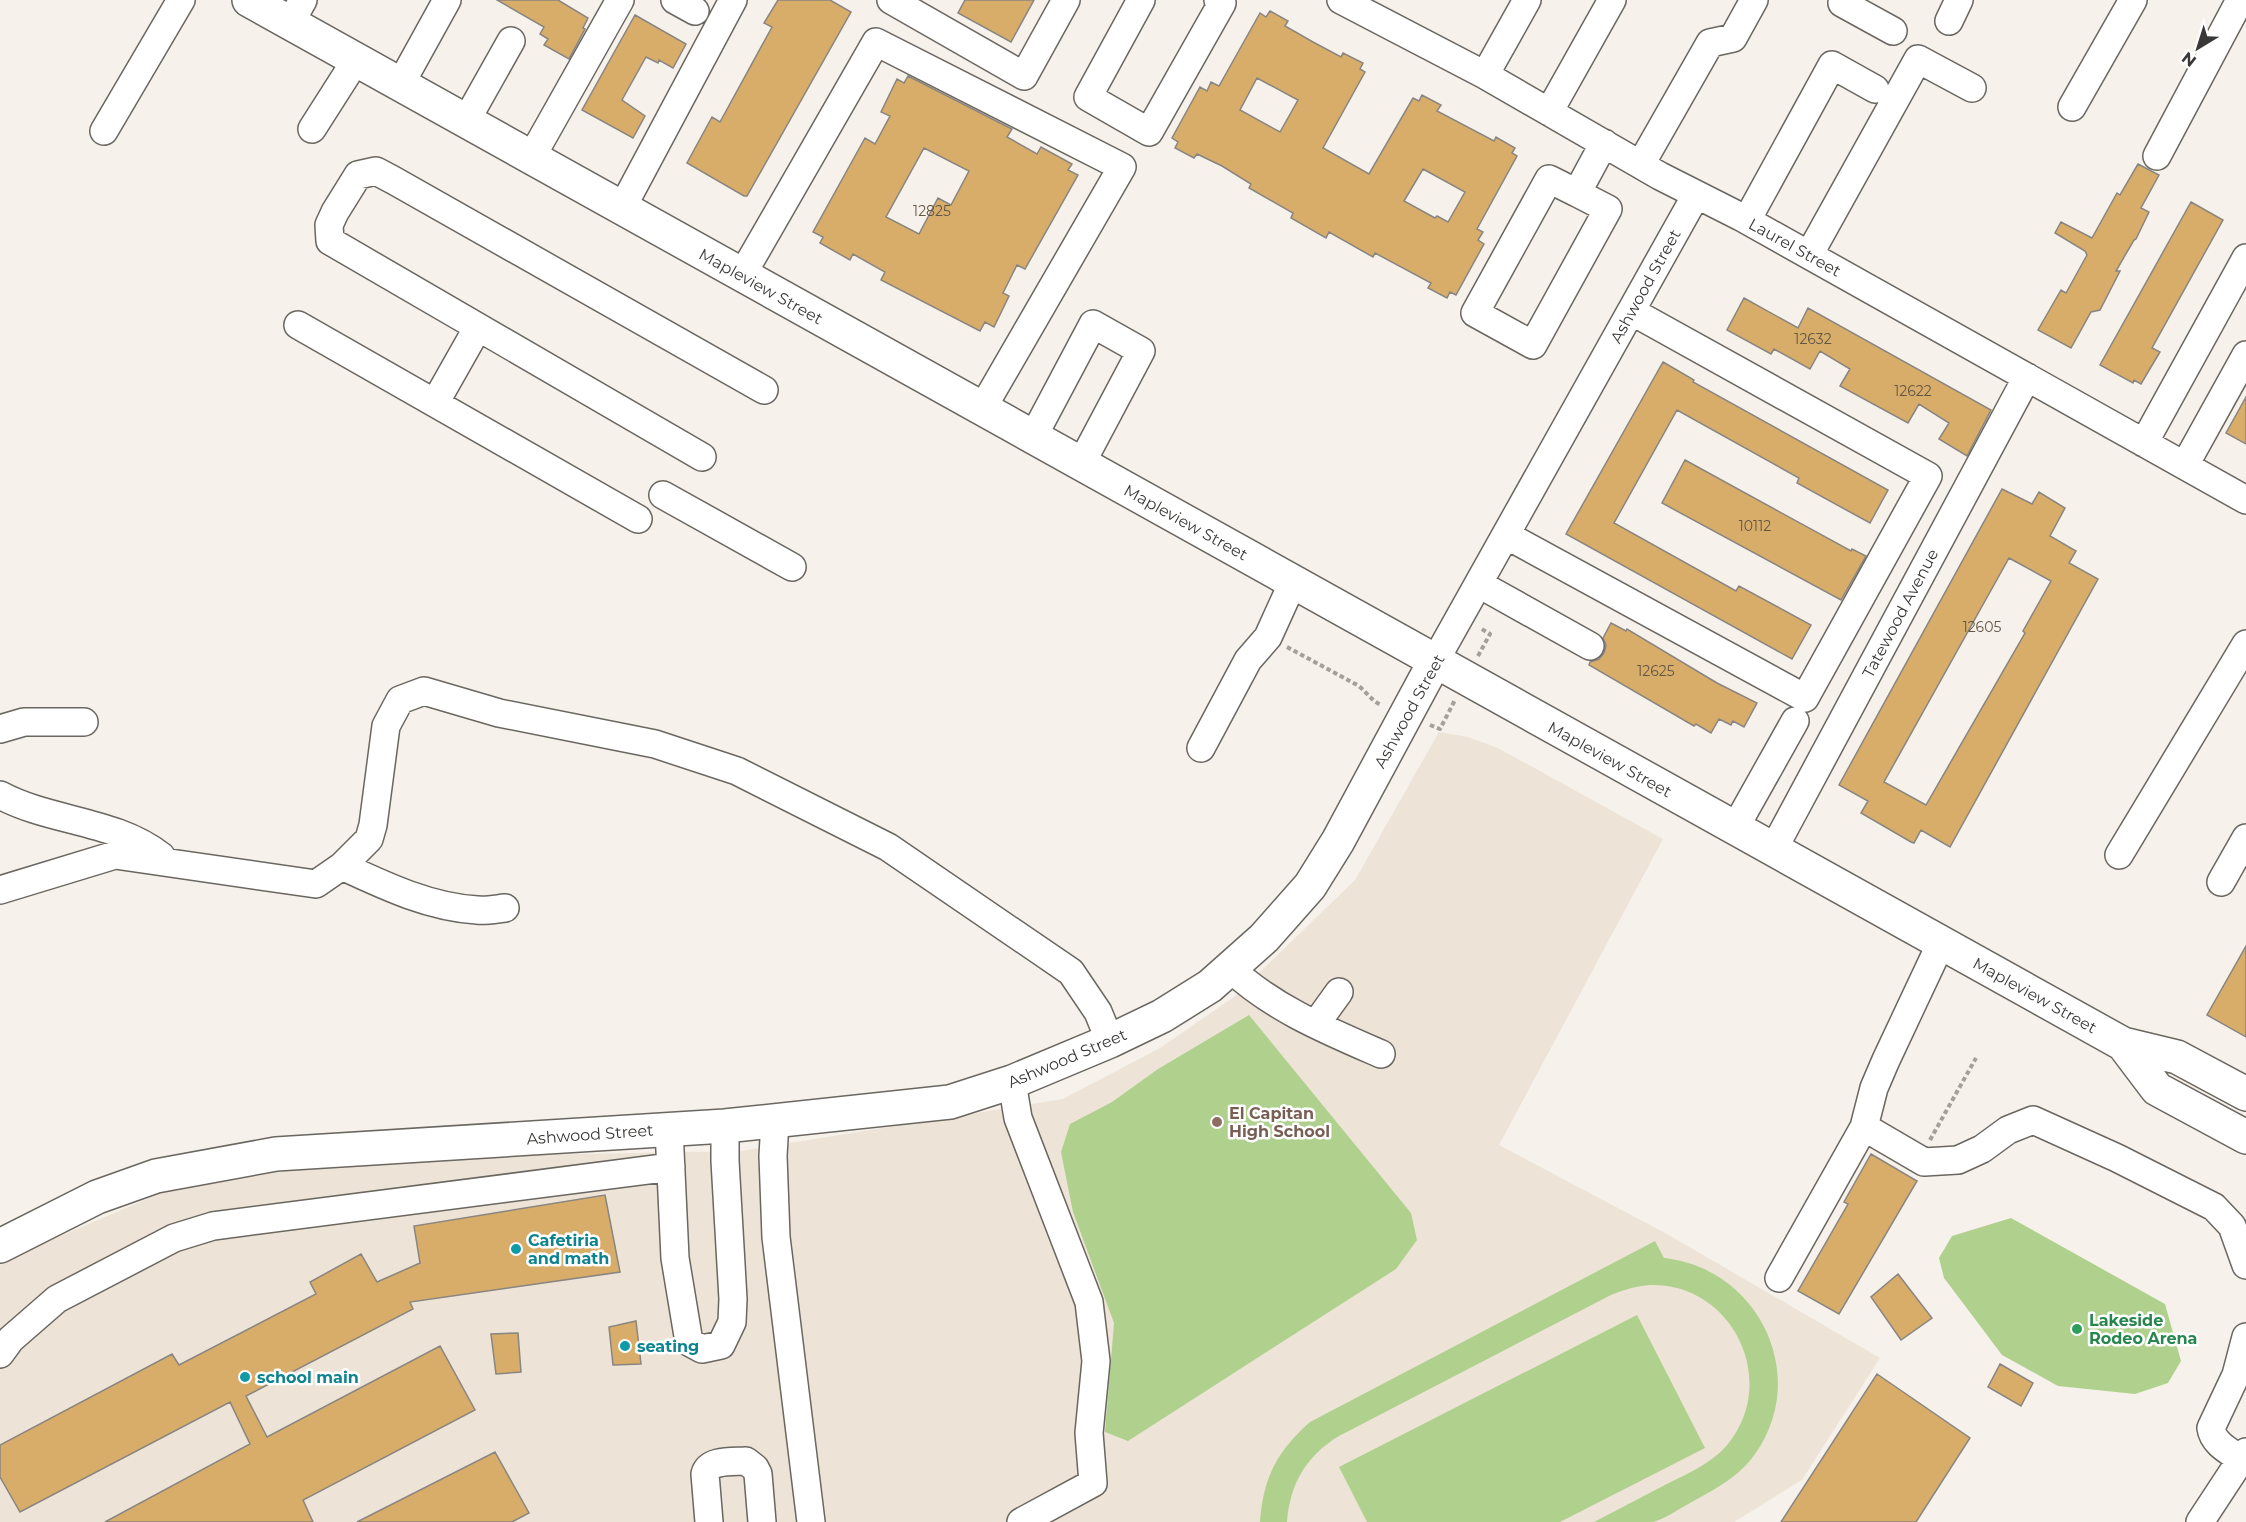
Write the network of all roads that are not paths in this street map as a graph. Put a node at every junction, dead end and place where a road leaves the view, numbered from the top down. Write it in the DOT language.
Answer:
graph roads {
  1 [pos="181,0"];
  2 [pos="249,0"];
  3 [pos="447,0"];
  4 [pos="620,0"];
  5 [pos="733,0"];
  6 [pos="891,0"];
  7 [pos="1066,0"];
  8 [pos="1141,0"];
  9 [pos="1218,0"];
  10 [pos="1341,0"];
  11 [pos="1527,0"];
  12 [pos="1612,0"];
  13 [pos="1754,0"];
  14 [pos="2133,0"];
  15 [pos="2240,0"];
  16 [pos="1841,1"];
  17 [pos="297,12"];
  18 [pos="1893,31"];
  19 [pos="511,41"];
  20 [pos="356,60"];
  21 [pos="1485,75"];
  22 [pos="400,85"];
  23 [pos="1875,88"];
  24 [pos="1972,88"];
  25 [pos="2072,107"];
  26 [pos="1549,112"];
  27 [pos="466,121"];
  28 [pos="312,129"];
  29 [pos="104,131"];
  30 [pos="1604,143"];
  31 [pos="2157,156"];
  32 [pos="531,158"];
  33 [pos="1641,164"];
  34 [pos="1577,193"];
  35 [pos="1696,195"];
  36 [pos="622,208"];
  37 [pos="1747,220"];
  38 [pos="1809,255"];
  39 [pos="2246,258"];
  40 [pos="742,275"];
  41 [pos="1630,311"];
  42 [pos="298,325"];
  43 [pos="478,327"];
  44 [pos="2246,355"];
  45 [pos="2027,377"];
  46 [pos="764,390"];
  47 [pos="435,403"];
  48 [pos="982,409"];
  49 [pos="1033,437"];
  50 [pos="2144,442"];
  51 [pos="702,457"];
  52 [pos="1081,464"];
  53 [pos="2185,465"];
  54 [pos="663,495"];
  55 [pos="2246,500"];
  56 [pos="639,519"];
  57 [pos="1506,535"];
  58 [pos="792,567"];
  59 [pos="1293,582"];
  60 [pos="1479,584"];
  61 [pos="2246,644"];
  62 [pos="1590,646"];
  63 [pos="1436,661"];
  64 [pos="1795,721"];
  65 [pos="84,722"];
  66 [pos="0,729"];
  67 [pos="1201,748"];
  68 [pos="0,795"];
  69 [pos="1735,828"];
  70 [pos="2246,838"];
  71 [pos="1773,850"];
  72 [pos="2119,855"];
  73 [pos="170,863"];
  74 [pos="342,866"];
  75 [pos="2221,882"];
  76 [pos="0,890"];
  77 [pos="505,908"];
  78 [pos="1941,943"];
  79 [pos="1230,968"];
  80 [pos="1339,992"];
  81 [pos="1316,1024"];
  82 [pos="1110,1041"];
  83 [pos="2123,1044"];
  84 [pos="1381,1054"];
  85 [pos="1012,1082"];
  86 [pos="2246,1094"];
  87 [pos="776,1121"];
  88 [pos="725,1126"];
  89 [pos="1864,1127"];
  90 [pos="669,1130"];
  91 [pos="2246,1137"];
  92 [pos="672,1167"];
  93 [pos="0,1246"];
  94 [pos="2246,1265"];
  95 [pos="1779,1278"];
  96 [pos="2246,1337"];
  97 [pos="0,1354"];
  98 [pos="2244,1456"];
  99 [pos="710,1522"];
  100 [pos="762,1522"];
  101 [pos="811,1522"];
  102 [pos="1021,1522"];
  103 [pos="2200,1522"];
  1 -- 29 [label="street"];
  2 -- 17 [label="main road, Mapleview Street"];
  3 -- 22 [label="street"];
  4 -- 32 [label="street"];
  5 -- 36 [label="street"];
  6 -- 7 [label="street"];
  8 -- 9 [label="street"];
  10 -- 21 [label="street, Laurel Street"];
  11 -- 21 [label="street"];
  12 -- 26 [label="street"];
  13 -- 33 [label="street"];
  14 -- 25 [label="street"];
  15 -- 31 [label="street"];
  16 -- 18 [label="street"];
  17 -- 20 [label="main road, Mapleview Street"];
  19 -- 27 [label="street"];
  20 -- 22 [label="main road, Mapleview Street"];
  20 -- 28 [label="street"];
  21 -- 26 [label="street, Laurel Street"];
  22 -- 27 [label="main road, Mapleview Street"];
  23 -- 37 [label="street"];
  24 -- 38 [label="street"];
  26 -- 30 [label="street, Laurel Street"];
  27 -- 32 [label="main road, Mapleview Street"];
  30 -- 33 [label="street, Laurel Street"];
  30 -- 34 [label="street"];
  32 -- 36 [label="main road, Mapleview Street"];
  33 -- 35 [label="street, Laurel Street"];
  34 -- 34 [label="street"];
  35 -- 37 [label="street, Laurel Street"];
  35 -- 41 [label="street, Ashwood Street"];
  36 -- 40 [label="main road, Mapleview Street"];
  37 -- 38 [label="street, Laurel Street"];
  38 -- 45 [label="street, Laurel Street"];
  39 -- 50 [label="street"];
  40 -- 48 [label="main road, Mapleview Street"];
  40 -- 48 [label="street"];
  41 -- 57 [label="street, Ashwood Street"];
  41 -- 57 [label="street"];
  42 -- 47 [label="street"];
  43 -- 46 [label="street"];
  43 -- 47 [label="street"];
  43 -- 51 [label="street"];
  44 -- 53 [label="street"];
  45 -- 50 [label="street, Laurel Street"];
  45 -- 71 [label="street, Tatewood Avenue"];
  47 -- 56 [label="street"];
  48 -- 49 [label="main road, Mapleview Street"];
  49 -- 52 [label="main road, Mapleview Street"];
  49 -- 52 [label="street"];
  50 -- 53 [label="street, Laurel Street"];
  52 -- 59 [label="main road, Mapleview Street"];
  53 -- 55 [label="street, Laurel Street"];
  54 -- 58 [label="street"];
  57 -- 60 [label="street, Ashwood Street"];
  59 -- 63 [label="main road, Mapleview Street"];
  59 -- 67 [label="street"];
  60 -- 62 [label="street"];
  60 -- 63 [label="street, Ashwood Street"];
  61 -- 72 [label="street"];
  63 -- 69 [label="main road, Mapleview Street"];
  63 -- 79 [label="main road, Ashwood Street"];
  64 -- 69 [label="street"];
  65 -- 66 [label="street"];
  68 -- 73 [label="street"];
  69 -- 71 [label="main road, Mapleview Street"];
  70 -- 75 [label="street"];
  71 -- 78 [label="main road, Mapleview Street"];
  73 -- 74 [label="street"];
  73 -- 76 [label="street"];
  74 -- 77 [label="street"];
  74 -- 82 [label="street"];
  78 -- 83 [label="main road, Mapleview Street"];
  78 -- 89 [label="street"];
  79 -- 81 [label="street"];
  79 -- 82 [label="main road, Ashwood Street"];
  80 -- 81 [label="street"];
  81 -- 84 [label="street"];
  82 -- 85 [label="main road, Ashwood Street"];
  83 -- 86 [label="main road, Mapleview Street"];
  83 -- 91 [label="main road, Mapleview Street"];
  85 -- 87 [label="main road, Ashwood Street"];
  85 -- 102 [label="street"];
  87 -- 88 [label="main road, Ashwood Street"];
  87 -- 101 [label="street"];
  88 -- 90 [label="main road, Ashwood Street"];
  88 -- 92 [label="street"];
  89 -- 94 [label="street"];
  89 -- 95 [label="street"];
  90 -- 92 [label="street"];
  90 -- 93 [label="main road, Ashwood Street"];
  92 -- 97 [label="street"];
  96 -- 98 [label="street"];
  98 -- 103 [label="street"];
  99 -- 100 [label="street"];
}
